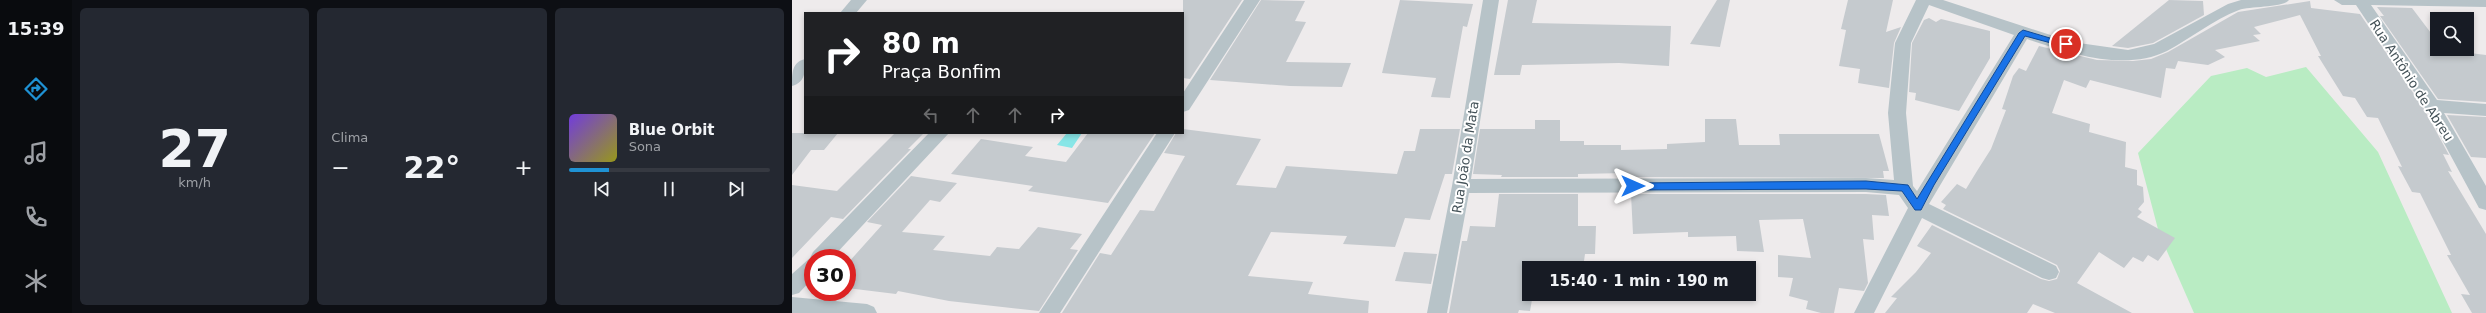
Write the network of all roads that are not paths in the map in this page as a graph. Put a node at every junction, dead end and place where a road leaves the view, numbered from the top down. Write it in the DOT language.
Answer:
graph roads {
  1 [pos="859,0"];
  2 [pos="1252,0"];
  3 [pos="1490,0"];
  4 [pos="1924,0"];
  5 [pos="1928,0"];
  6 [pos="2281,0"];
  7 [pos="2342,0"];
  8 [pos="2360,0"];
  9 [pos="2486,2"];
  10 [pos="849,12"];
  11 [pos="2023,33"];
  12 [pos="804,65"];
  13 [pos="792,80"];
  14 [pos="1184,104"];
  15 [pos="2432,106"];
  16 [pos="2486,110"];
  17 [pos="939,134"];
  18 [pos="1165,134"];
  19 [pos="1462,186"];
  20 [pos="1904,188"];
  21 [pos="2486,203"];
  22 [pos="1918,207"];
  23 [pos="829,249"];
  24 [pos="2049,272"];
  25 [pos="804,274"];
  26 [pos="792,287"];
  27 [pos="792,306"];
  28 [pos="867,313"];
  29 [pos="1049,313"];
  30 [pos="1437,313"];
  31 [pos="1864,313"];
  1 -- 10 [label="street"];
  2 -- 14 [label="street"];
  3 -- 19 [label="street, Rua João da Mata"];
  4 -- 20 [label="street"];
  5 -- 11 [label="street"];
  6 -- 11 [label="street"];
  7 -- 8 [label="street"];
  8 -- 9 [label="street"];
  8 -- 15 [label="street, Rua Antônio de Abreu"];
  11 -- 22 [label="street"];
  12 -- 13 [label="street"];
  15 -- 16 [label="street"];
  15 -- 21 [label="street, Rua Antônio de Abreu"];
  17 -- 23 [label="street"];
  18 -- 29 [label="street"];
  19 -- 20 [label="street"];
  19 -- 30 [label="street, Rua João da Mata"];
  20 -- 22 [label="street"];
  22 -- 24 [label="street"];
  22 -- 31 [label="street"];
  25 -- 26 [label="street"];
  27 -- 28 [label="street"];
}
